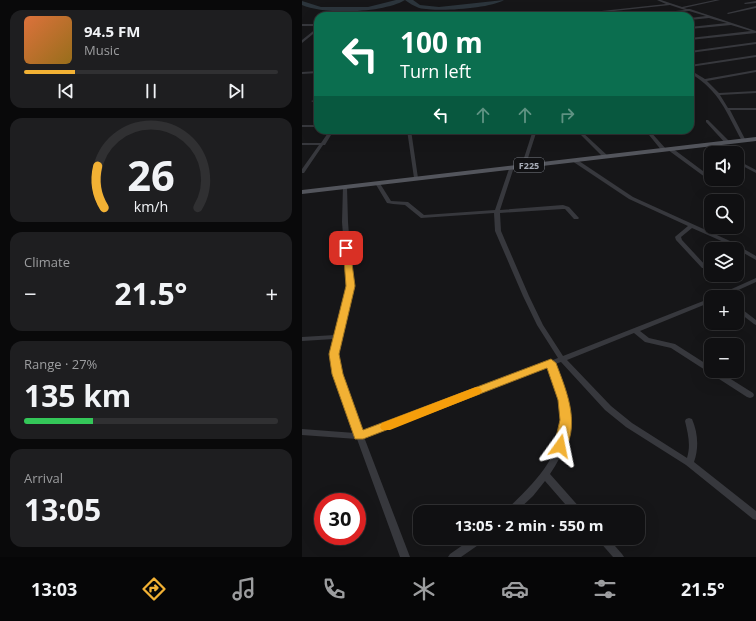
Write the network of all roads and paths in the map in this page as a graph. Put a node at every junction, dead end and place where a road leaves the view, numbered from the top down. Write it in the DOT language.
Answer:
graph roads {
  1 [pos="658,0"];
  2 [pos="719,0"];
  3 [pos="756,2"];
  4 [pos="745,3"];
  5 [pos="670,4"];
  6 [pos="756,7"];
  7 [pos="682,8"];
  8 [pos="690,10"];
  9 [pos="588,12"];
  10 [pos="670,12"];
  11 [pos="728,13"];
  12 [pos="711,16"];
  13 [pos="694,18"];
  14 [pos="302,24"];
  15 [pos="734,24"];
  16 [pos="314,25"];
  17 [pos="694,28"];
  18 [pos="756,32"];
  19 [pos="314,33"];
  20 [pos="694,39"];
  21 [pos="302,42"];
  22 [pos="756,44"];
  23 [pos="694,52"];
  24 [pos="756,56"];
  25 [pos="694,65"];
  26 [pos="756,71"];
  27 [pos="314,72"];
  28 [pos="302,73"];
  29 [pos="694,73"];
  30 [pos="705,80"];
  31 [pos="756,92"];
  32 [pos="718,94"];
  33 [pos="728,109"];
  34 [pos="756,109"];
  35 [pos="707,121"];
  36 [pos="302,126"];
  37 [pos="314,126"];
  38 [pos="329,134"];
  39 [pos="410,134"];
  40 [pos="534,134"];
  41 [pos="582,134"];
  42 [pos="651,134"];
  43 [pos="756,139"];
  44 [pos="744,141"];
  45 [pos="728,143"];
  46 [pos="302,144"];
  47 [pos="323,144"];
  48 [pos="714,144"];
  49 [pos="716,146"];
  50 [pos="667,150"];
  51 [pos="606,156"];
  52 [pos="574,160"];
  53 [pos="744,165"];
  54 [pos="521,166"];
  55 [pos="512,167"];
  56 [pos="302,172"];
  57 [pos="756,172"];
  58 [pos="704,174"];
  59 [pos="416,178"];
  60 [pos="377,182"];
  61 [pos="345,186"];
  62 [pos="302,192"];
  63 [pos="497,212"];
  64 [pos="576,218"];
  65 [pos="690,226"];
  66 [pos="756,258"];
  67 [pos="704,267"];
  68 [pos="756,280"];
  69 [pos="734,290"];
  70 [pos="704,303"];
  71 [pos="744,314"];
  72 [pos="756,323"];
  73 [pos="635,330"];
  74 [pos="338,337"];
  75 [pos="302,338"];
  76 [pos="562,359"];
  77 [pos="551,363"];
  78 [pos="750,395"];
  79 [pos="689,421"];
  80 [pos="302,432"];
  81 [pos="359,436"];
  82 [pos="689,463"];
  83 [pos="545,476"];
  84 [pos="517,505"];
  85 [pos="572,505"];
  86 [pos="756,516"];
  87 [pos="471,545"];
  88 [pos="608,545"];
  89 [pos="405,557"];
  90 [pos="453,557"];
  91 [pos="619,557"];
  1 -- 5 [label="street"];
  2 -- 7 [label="street"];
  3 -- 4 [label="street"];
  5 -- 7 [label="street"];
  5 -- 9 [label="street"];
  6 -- 11 [label="street"];
  7 -- 8 [label="street"];
  8 -- 10 [label="street"];
  8 -- 12 [label="street"];
  12 -- 13 [label="street"];
  12 -- 15 [label="street"];
  14 -- 16 [label="street"];
  15 -- 17 [label="street"];
  15 -- 18 [label="street"];
  18 -- 20 [label="street"];
  19 -- 21 [label="street"];
  22 -- 23 [label="street"];
  24 -- 25 [label="street"];
  26 -- 30 [label="street"];
  27 -- 28 [label="street"];
  29 -- 30 [label="street"];
  30 -- 32 [label="street"];
  31 -- 32 [label="street"];
  32 -- 33 [label="street"];
  33 -- 34 [label="street"];
  33 -- 44 [label="street"];
  35 -- 45 [label="street"];
  36 -- 37 [label="street"];
  38 -- 47 [label="street"];
  39 -- 59 [label="street"];
  40 -- 54 [label="street"];
  41 -- 51 [label="street"];
  42 -- 50 [label="street"];
  43 -- 44 [label="main road, F225"];
  44 -- 45 [label="main road, F225"];
  45 -- 48 [label="main road, F225"];
  46 -- 47 [label="street"];
  47 -- 56 [label="street"];
  48 -- 49 [label="street"];
  48 -- 50 [label="main road, F225"];
  50 -- 51 [label="main road, F225"];
  50 -- 58 [label="street"];
  51 -- 52 [label="main road, F225"];
  52 -- 54 [label="main road, F225"];
  52 -- 65 [label="street"];
  53 -- 57 [label="street"];
  54 -- 55 [label="main road, F225"];
  55 -- 59 [label="main road, F225"];
  55 -- 63 [label="street"];
  59 -- 60 [label="main road, F225"];
  60 -- 61 [label="main road, F225"];
  60 -- 63 [label="street"];
  61 -- 62 [label="main road, F225"];
  61 -- 74 [label="street"];
  63 -- 64 [label="street"];
  63 -- 76 [label="street"];
  65 -- 66 [label="street"];
  65 -- 67 [label="street"];
  68 -- 69 [label="street"];
  70 -- 73 [label="street"];
  71 -- 72 [label="street"];
  73 -- 76 [label="street"];
  73 -- 78 [label="street"];
  74 -- 75 [label="street"];
  74 -- 81 [label="street"];
  76 -- 77 [label="street"];
  76 -- 82 [label="street"];
  77 -- 81 [label="street"];
  77 -- 83 [label="street"];
  79 -- 82 [label="street"];
  80 -- 81 [label="street"];
  81 -- 89 [label="street"];
  82 -- 86 [label="street"];
  83 -- 84 [label="street"];
  83 -- 85 [label="street"];
  87 -- 90 [label="street"];
  88 -- 91 [label="street"];
}
